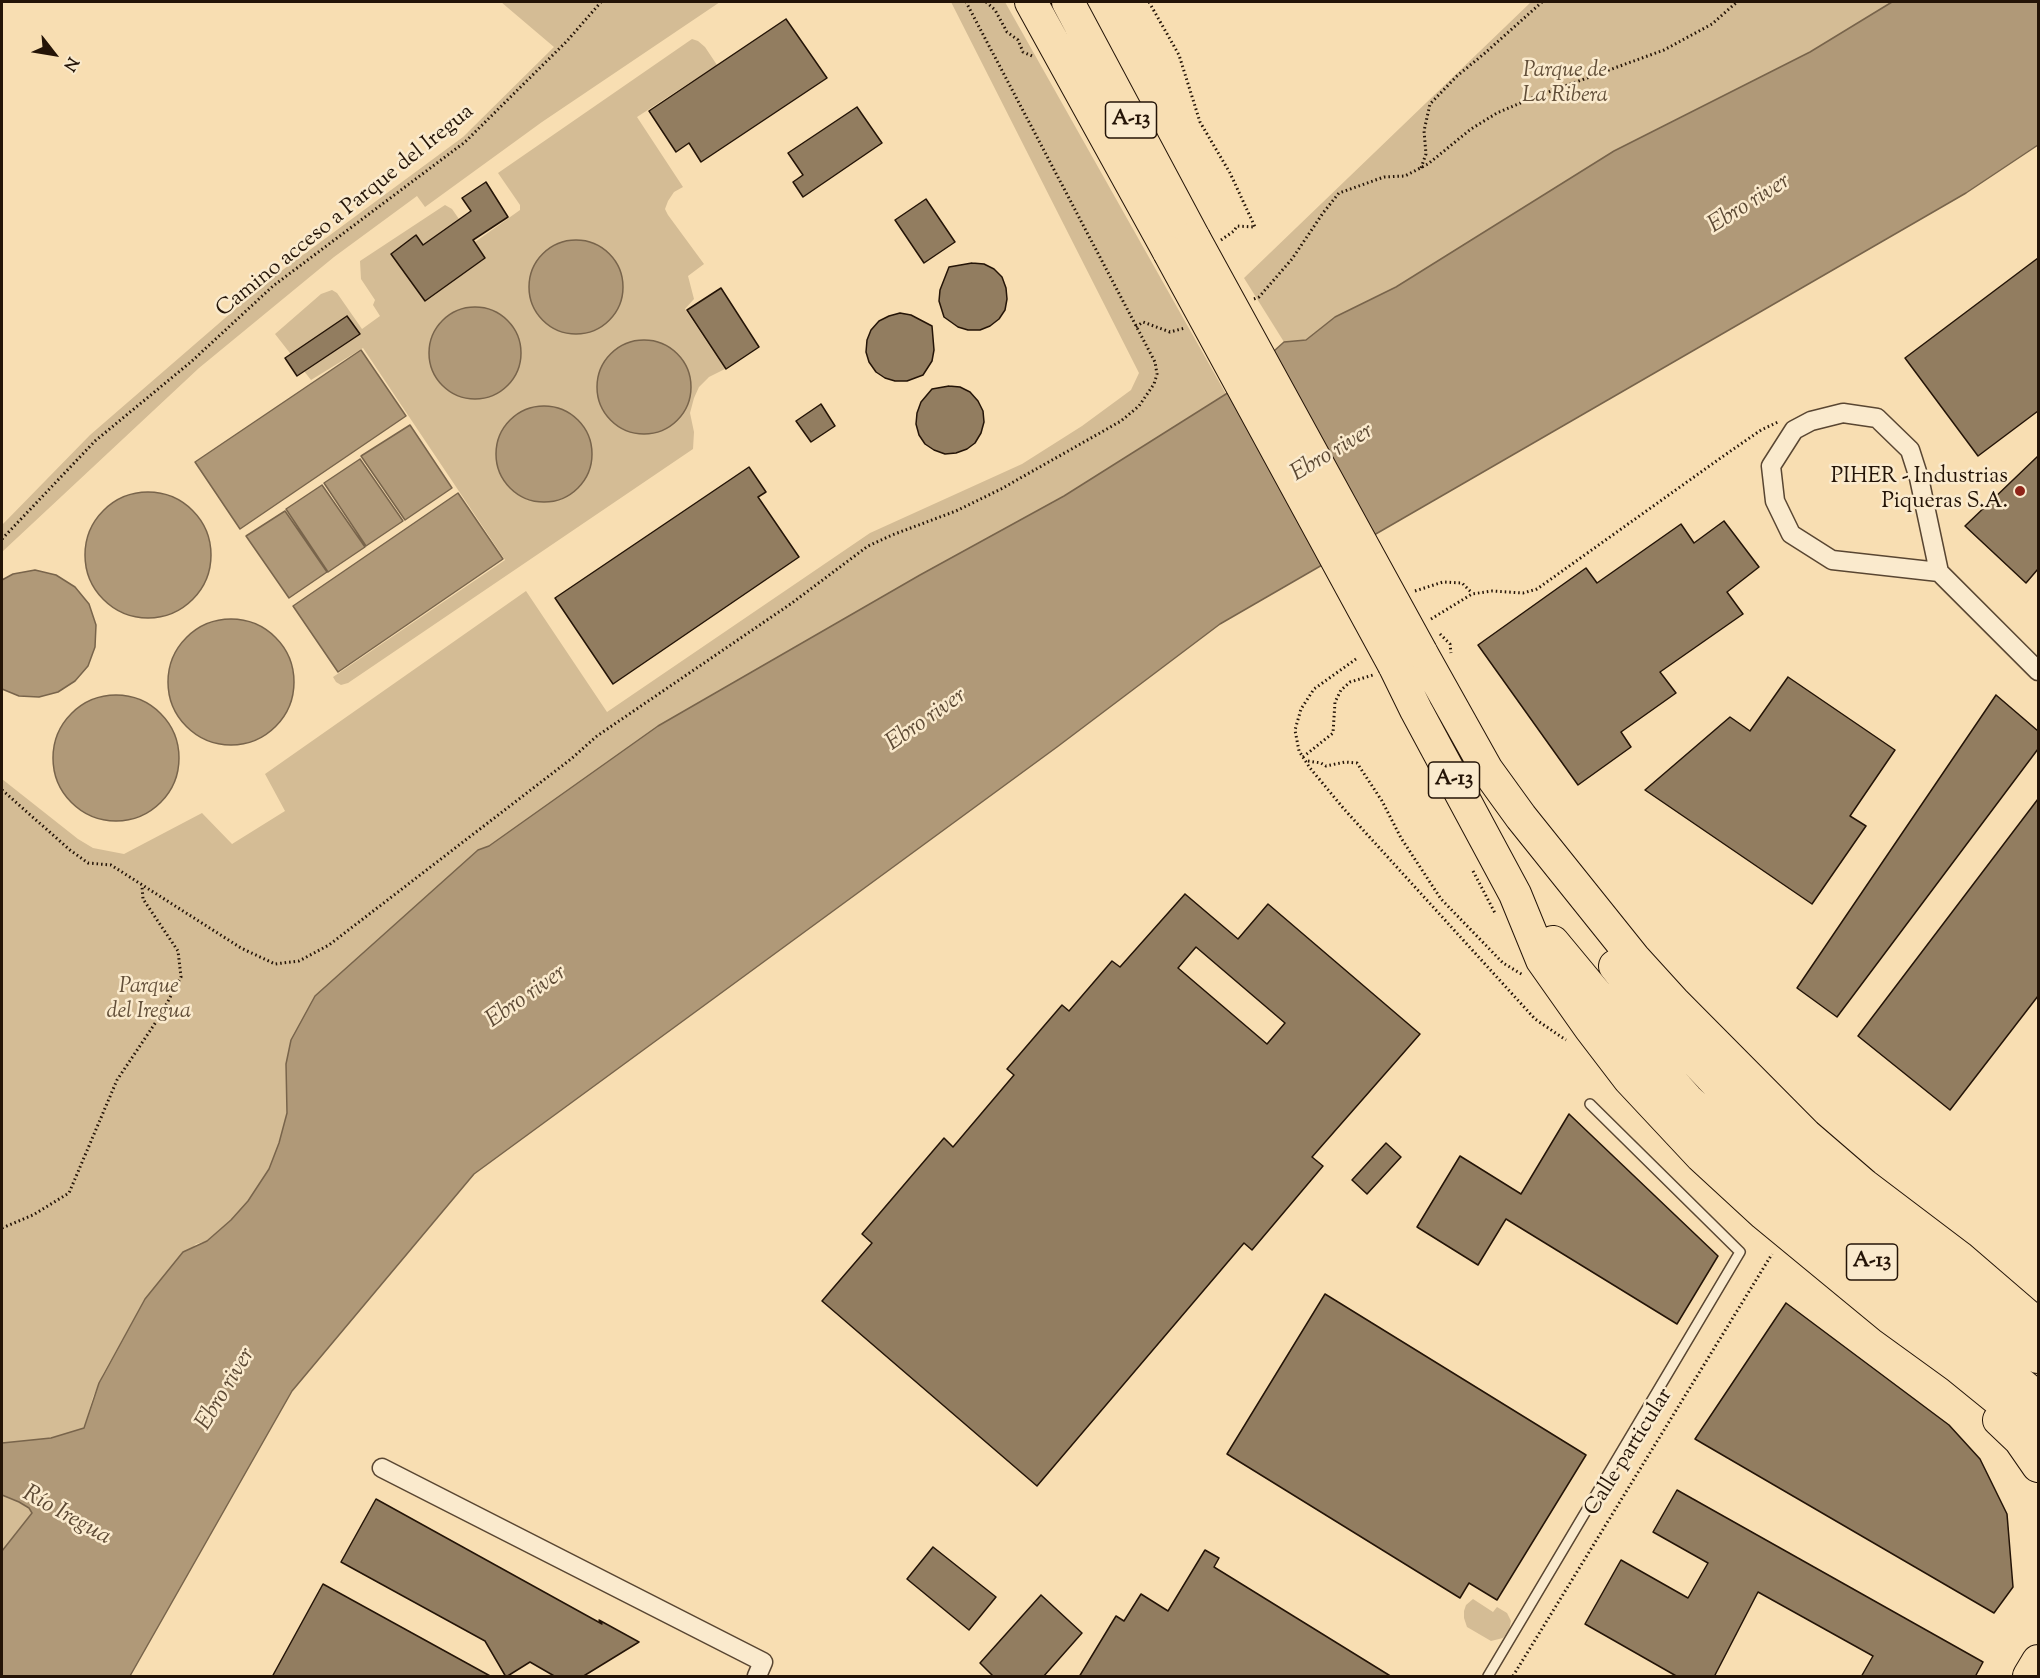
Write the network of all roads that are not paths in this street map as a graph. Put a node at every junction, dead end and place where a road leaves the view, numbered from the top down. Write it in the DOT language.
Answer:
graph roads {
  1 [pos="1031,2"];
  2 [pos="1068,2"];
  3 [pos="1193,244"];
  4 [pos="1939,572"];
  5 [pos="1399,663"];
  6 [pos="2038,671"];
  7 [pos="1521,817"];
  8 [pos="1515,894"];
  9 [pos="1590,1104"];
  10 [pos="1721,1110"];
  11 [pos="1959,1257"];
  12 [pos="2038,1308"];
  13 [pos="1889,1317"];
  14 [pos="2038,1325"];
  15 [pos="2038,1357"];
  16 [pos="2038,1398"];
  17 [pos="2038,1432"];
  18 [pos="2038,1466"];
  19 [pos="382,1468"];
  20 [pos="2038,1661"];
  21 [pos="757,1677"];
  22 [pos="1488,1677"];
  23 [pos="2029,1677"];
  1 -- 3 [label="highway, A-13"];
  2 -- 3 [label="highway, A-13"];
  3 -- 5 [label="highway, A-13, bridge"];
  3 -- 5 [label="highway, A-13, bridge"];
  4 -- 4 [label="street"];
  4 -- 6 [label="street"];
  5 -- 7 [label="highway, A-13"];
  5 -- 8 [label="highway, A-13"];
  7 -- 10 [label="highway, A-13"];
  7 -- 11 [label="highway"];
  8 -- 10 [label="highway, A-13"];
  8 -- 13 [label="highway"];
  9 -- 22 [label="lane"];
  10 -- 15 [label="highway, A-13"];
  10 -- 16 [label="highway, A-13"];
  11 -- 12 [label="highway"];
  11 -- 14 [label="highway"];
  13 -- 17 [label="highway"];
  13 -- 18 [label="highway"];
  19 -- 21 [label="street"];
  20 -- 23 [label="highway"];
}
